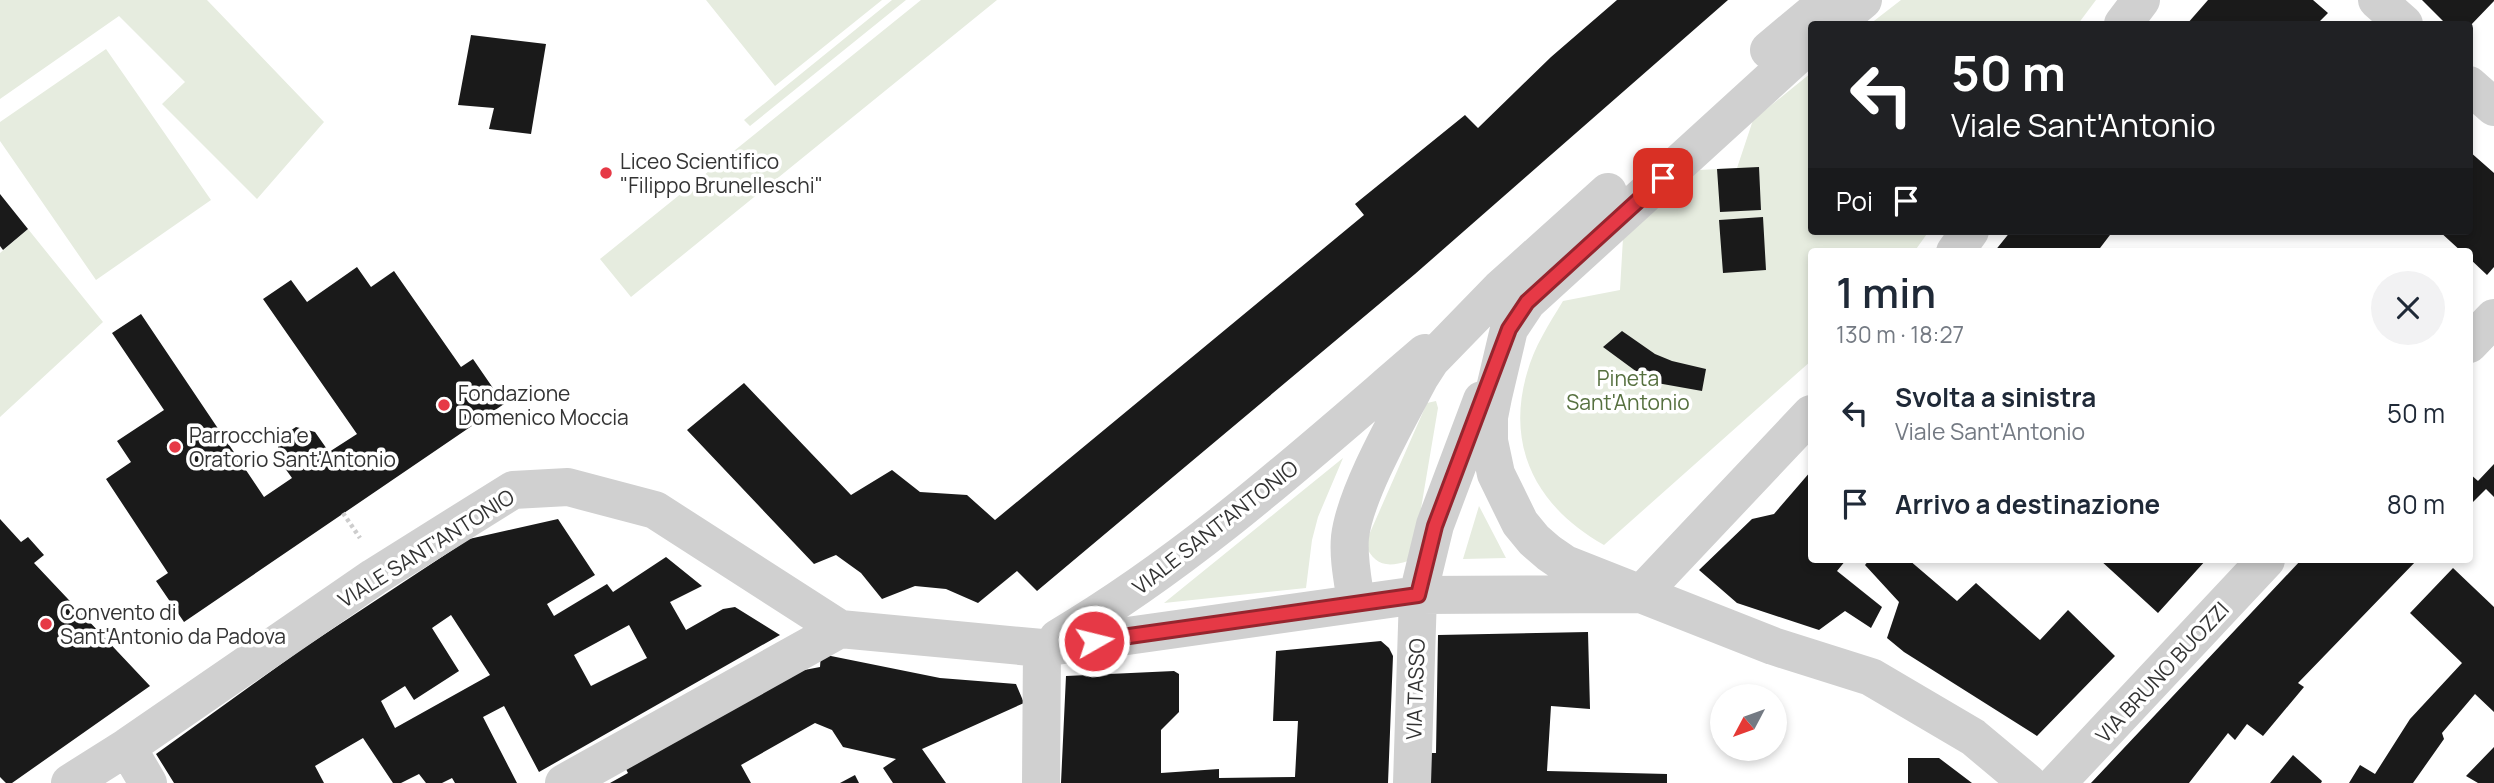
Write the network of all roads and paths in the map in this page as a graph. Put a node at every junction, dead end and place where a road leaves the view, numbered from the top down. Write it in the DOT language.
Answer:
graph roads {
  1 [pos="1829,0"];
  2 [pos="1863,0"];
  3 [pos="2141,0"];
  4 [pos="2377,0"];
  5 [pos="1838,21"];
  6 [pos="2125,21"];
  7 [pos="2401,21"];
  8 [pos="1808,46"];
  9 [pos="2473,89"];
  10 [pos="2494,107"];
  11 [pos="1500,289"];
  12 [pos="2494,318"];
  13 [pos="1509,329"];
  14 [pos="2473,340"];
  15 [pos="1808,417"];
  16 [pos="343,513"];
  17 [pos="364,545"];
  18 [pos="2263,563"];
  19 [pos="1641,594"];
  20 [pos="1418,595"];
  21 [pos="1356,602"];
  22 [pos="841,629"];
  23 [pos="1042,648"];
  24 [pos="127,747"];
  25 [pos="70,783"];
  26 [pos="148,783"];
  27 [pos="564,783"];
  28 [pos="1041,783"];
  29 [pos="1412,783"];
  30 [pos="2028,783"];
  31 [pos="2057,783"];
  1 -- 11 [label="street, VIALE SANT'ANTONIO"];
  2 -- 5 [label="street"];
  3 -- 6 [label="street"];
  4 -- 7 [label="street"];
  8 -- 13 [label="street"];
  9 -- 10 [label="street"];
  11 -- 21 [label="street, VIALE SANT'ANTONIO"];
  11 -- 23 [label="street, VIALE SANT'ANTONIO"];
  12 -- 14 [label="street"];
  13 -- 19 [label="street"];
  13 -- 20 [label="street"];
  15 -- 19 [label="street"];
  16 -- 17 [label="path"];
  18 -- 31 [label="street, VIA BRUNO BUOZZI"];
  19 -- 20 [label="street"];
  19 -- 30 [label="street"];
  20 -- 21 [label="street"];
  20 -- 29 [label="street, VIA TASSO"];
  21 -- 23 [label="street"];
  22 -- 23 [label="street, VIALE SANT'ANTONIO"];
  22 -- 24 [label="street, VIALE SANT'ANTONIO"];
  22 -- 27 [label="street"];
  23 -- 28 [label="street"];
  24 -- 25 [label="street, VIALE SANT'ANTONIO"];
  24 -- 26 [label="street"];
}
